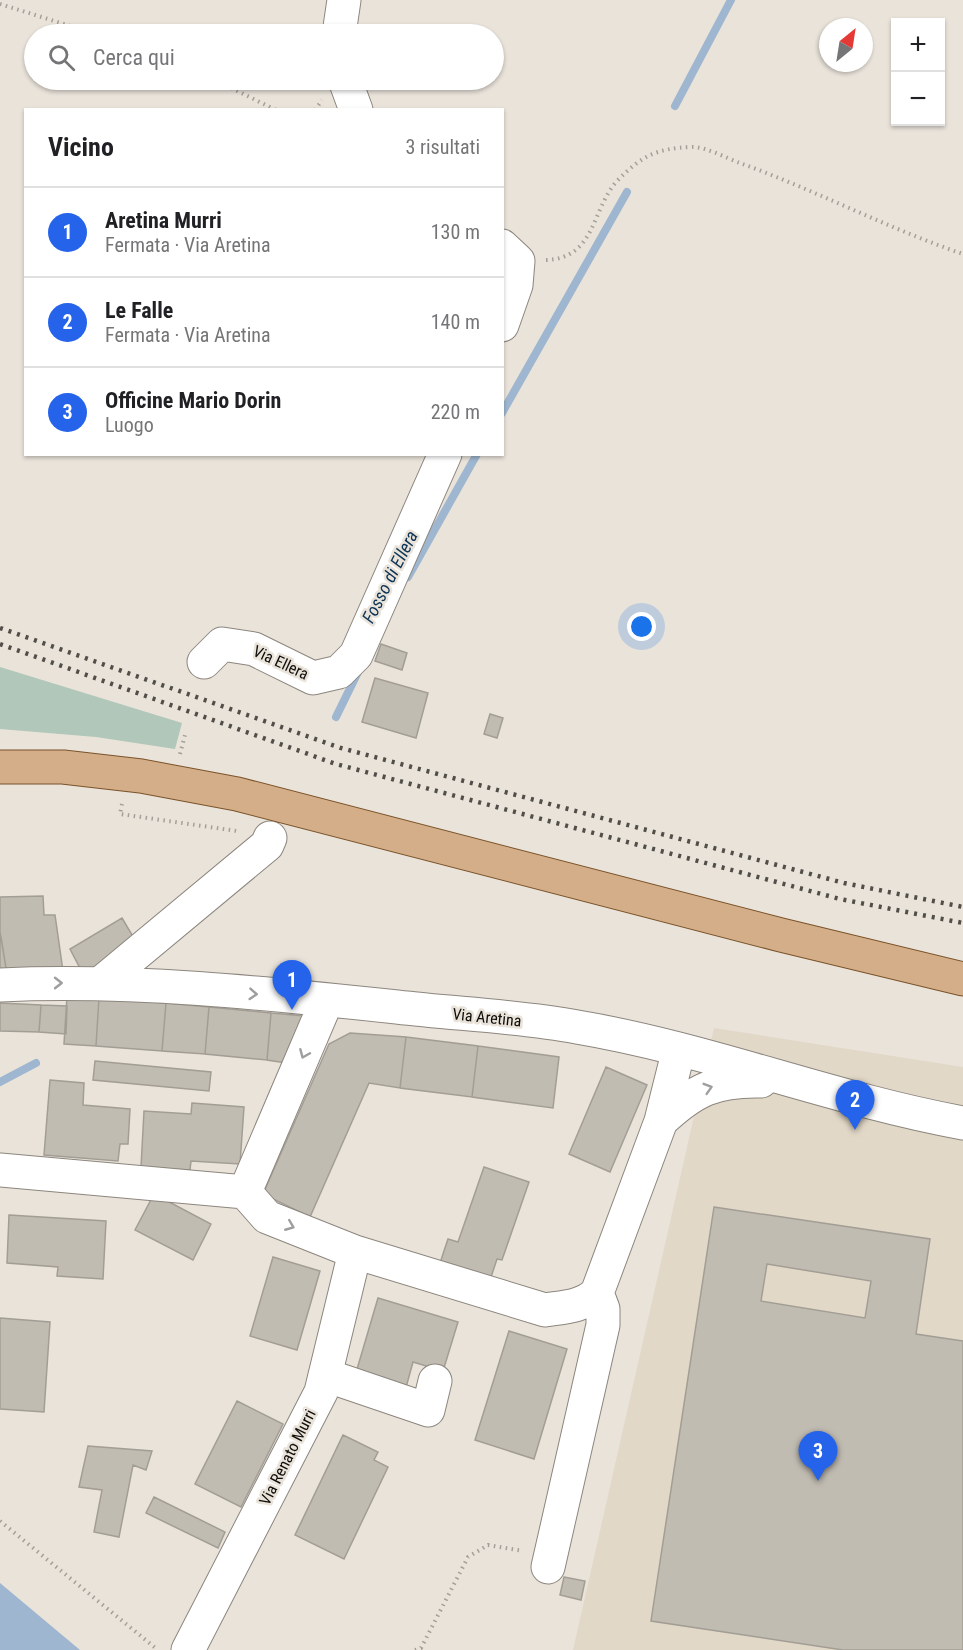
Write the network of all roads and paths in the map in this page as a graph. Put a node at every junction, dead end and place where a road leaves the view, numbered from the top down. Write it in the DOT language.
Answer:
graph roads {
  1 [pos="344,0"];
  2 [pos="0,4"];
  3 [pos="64,24"];
  4 [pos="340,24"];
  5 [pos="235,90"];
  6 [pos="349,90"];
  7 [pos="272,108"];
  8 [pos="355,108"];
  9 [pos="510,254"];
  10 [pos="963,254"];
  11 [pos="504,319"];
  12 [pos="444,456"];
  13 [pos="204,662"];
  14 [pos="185,735"];
  15 [pos="180,754"];
  16 [pos="0,767"];
  17 [pos="122,804"];
  18 [pos="209,826"];
  19 [pos="270,837"];
  20 [pos="963,979"];
  21 [pos="101,983"];
  22 [pos="0,985"];
  23 [pos="327,1000"];
  24 [pos="679,1049"];
  25 [pos="789,1082"];
  26 [pos="661,1121"];
  27 [pos="963,1123"];
  28 [pos="0,1170"];
  29 [pos="245,1192"];
  30 [pos="355,1252"];
  31 [pos="597,1293"];
  32 [pos="325,1375"];
  33 [pos="435,1381"];
  34 [pos="0,1521"];
  35 [pos="549,1562"];
  36 [pos="159,1650"];
  37 [pos="188,1650"];
  38 [pos="415,1650"];
  1 -- 4 [label="street"];
  2 -- 3 [label="path"];
  5 -- 7 [label="path"];
  6 -- 8 [label="street"];
  9 -- 10 [label="path"];
  9 -- 11 [label="street"];
  12 -- 13 [label="street, Via Ellera"];
  14 -- 15 [label="path"];
  16 -- 20 [label="main road"];
  17 -- 18 [label="path"];
  19 -- 21 [label="street"];
  22 -- 21 [label="street, Via Aretina, one-way"];
  21 -- 23 [label="street, Via Aretina, one-way"];
  23 -- 24 [label="street, Via Aretina"];
  23 -- 29 [label="street, one-way"];
  24 -- 25 [label="street, Via Aretina"];
  24 -- 26 [label="street"];
  26 -- 25 [label="street, one-way"];
  25 -- 27 [label="street, Via Aretina"];
  26 -- 31 [label="street"];
  28 -- 29 [label="street"];
  29 -- 30 [label="street, one-way"];
  30 -- 31 [label="street"];
  30 -- 32 [label="street, Via Renato Murri"];
  31 -- 35 [label="street"];
  32 -- 33 [label="street"];
  32 -- 37 [label="street, Via Renato Murri"];
  34 -- 36 [label="path"];
  35 -- 38 [label="path"];
}
